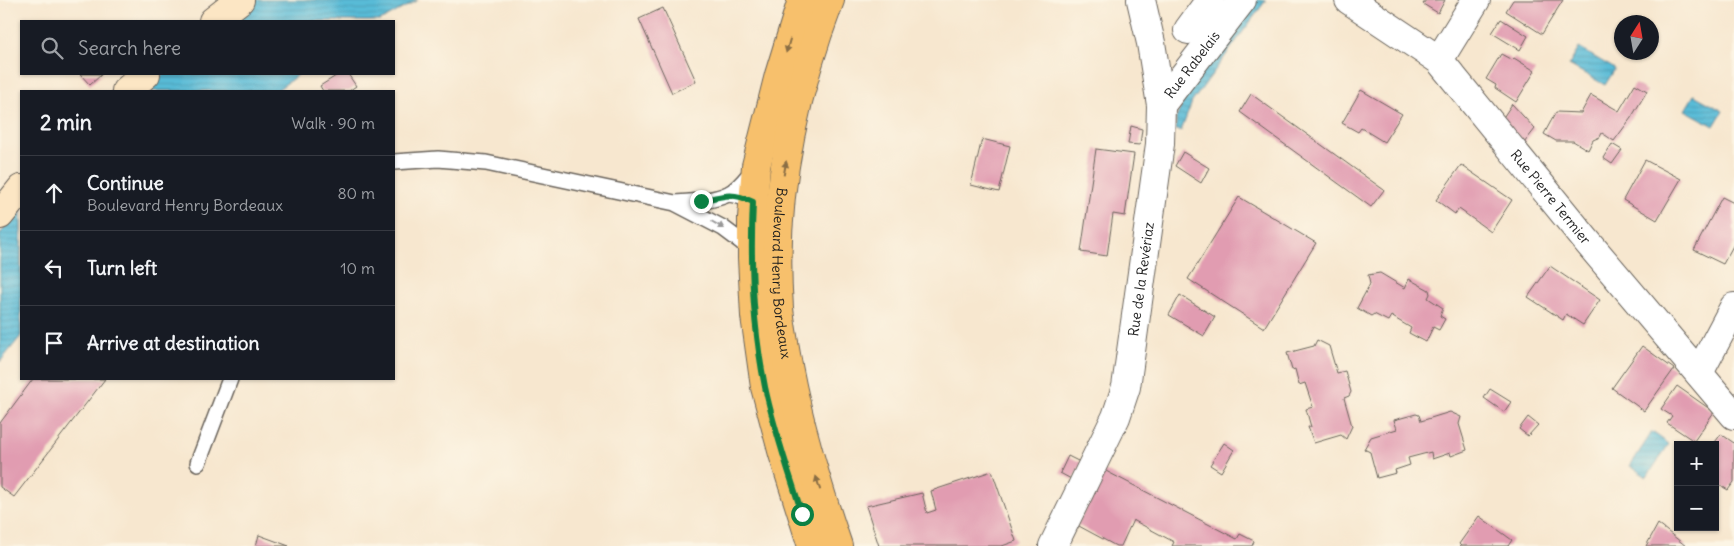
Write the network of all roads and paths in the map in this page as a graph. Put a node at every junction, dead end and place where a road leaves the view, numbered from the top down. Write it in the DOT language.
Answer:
graph roads {
  1 [pos="240,0"];
  2 [pos="802,0"];
  3 [pos="830,0"];
  4 [pos="1141,0"];
  5 [pos="1210,0"];
  6 [pos="1242,0"];
  7 [pos="1349,0"];
  8 [pos="1476,0"];
  9 [pos="214,20"];
  10 [pos="1188,30"];
  11 [pos="1439,60"];
  12 [pos="145,75"];
  13 [pos="127,90"];
  14 [pos="1161,105"];
  15 [pos="395,162"];
  16 [pos="20,190"];
  17 [pos="741,198"];
  18 [pos="674,203"];
  19 [pos="0,215"];
  20 [pos="752,258"];
  21 [pos="1734,307"];
  22 [pos="1699,373"];
  23 [pos="230,380"];
  24 [pos="1734,415"];
  25 [pos="796,451"];
  26 [pos="198,463"];
  27 [pos="812,546"];
  28 [pos="827,546"];
  29 [pos="838,546"];
  30 [pos="1053,546"];
  1 -- 9 [label="street"];
  2 -- 17 [label="main road, Boulevard Henry Bordeaux, one-way"];
  25 -- 3 [label="main road, Boulevard Henry Bordeaux, one-way"];
  4 -- 14 [label="street, Rue de la Revériaz"];
  5 -- 10 [label="street"];
  6 -- 14 [label="street, Rue Rabelais"];
  7 -- 11 [label="street, Rue Pierre Termier"];
  8 -- 11 [label="street"];
  11 -- 22 [label="street, Rue Pierre Termier"];
  12 -- 13 [label="street"];
  14 -- 30 [label="street, Rue de la Revériaz"];
  15 -- 18 [label="lane"];
  16 -- 19 [label="street"];
  17 -- 18 [label="lane"];
  17 -- 20 [label="main road, Boulevard Henry Bordeaux"];
  17 -- 25 [label="lane"];
  18 -- 20 [label="lane, one-way"];
  20 -- 25 [label="main road, Boulevard Henry Bordeaux"];
  21 -- 22 [label="street"];
  22 -- 24 [label="street, Rue Pierre Termier"];
  23 -- 26 [label="lane"];
  25 -- 27 [label="main road, Boulevard Henry Bordeaux"];
  25 -- 28 [label="street, Boulevard Henry Bordeaux"];
  29 -- 25 [label="main road, Boulevard Henry Bordeaux, one-way"];
}
